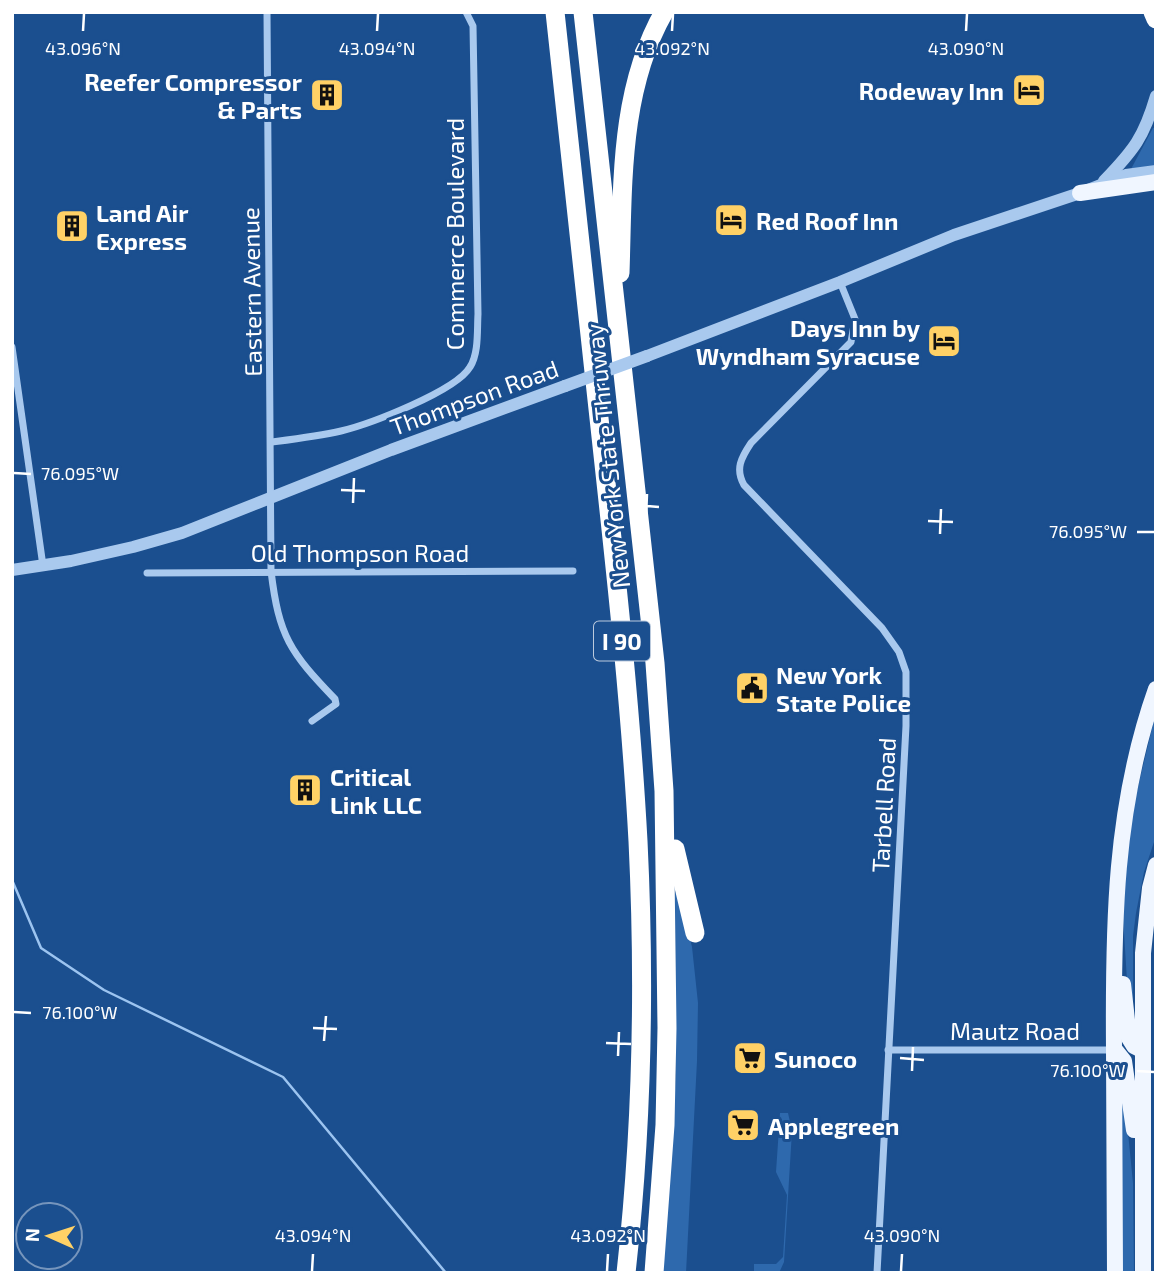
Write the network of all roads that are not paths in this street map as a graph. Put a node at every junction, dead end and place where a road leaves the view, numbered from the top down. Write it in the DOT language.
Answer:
graph roads {
  1 [pos="267,12"];
  2 [pos="466,12"];
  3 [pos="555,12"];
  4 [pos="583,12"];
  5 [pos="664,12"];
  6 [pos="1153,12"];
  7 [pos="1156,19"];
  8 [pos="1156,96"];
  9 [pos="1156,172"];
  10 [pos="1156,182"];
  11 [pos="1102,184"];
  12 [pos="1080,193"];
  13 [pos="840,282"];
  14 [pos="619,337"];
  15 [pos="12,347"];
  16 [pos="272,442"];
  17 [pos="272,499"];
  18 [pos="43,566"];
  19 [pos="12,570"];
  20 [pos="271,571"];
  21 [pos="573,571"];
  22 [pos="147,573"];
  23 [pos="1156,689"];
  24 [pos="312,721"];
  25 [pos="664,791"];
  26 [pos="1156,865"];
  27 [pos="1115,912"];
  28 [pos="695,933"];
  29 [pos="1114,1049"];
  30 [pos="1142,1049"];
  31 [pos="888,1050"];
  32 [pos="1143,1187"];
  33 [pos="626,1273"];
  34 [pos="654,1273"];
  35 [pos="877,1273"];
  36 [pos="1115,1273"];
  37 [pos="1143,1273"];
  1 -- 16 [label="street, Eastern Avenue"];
  2 -- 16 [label="street, Commerce Boulevard"];
  3 -- 33 [label="highway, New York State Thruway / I 90"];
  4 -- 14 [label="highway, New York State Thruway / I 90"];
  5 -- 14 [label="highway"];
  6 -- 7 [label="highway"];
  8 -- 11 [label="street, Thompson Road"];
  9 -- 11 [label="street, Thompson Road"];
  10 -- 12 [label="main road"];
  11 -- 12 [label="street, Thompson Road"];
  12 -- 13 [label="street, Thompson Road"];
  13 -- 17 [label="street, Thompson Road, bridge"];
  13 -- 31 [label="street, Tarbell Road"];
  14 -- 25 [label="highway, New York State Thruway / I 90"];
  15 -- 18 [label="street"];
  16 -- 17 [label="street, Eastern Avenue"];
  17 -- 18 [label="street, Thompson Road"];
  17 -- 20 [label="street, Eastern Avenue"];
  18 -- 19 [label="street, Thompson Road"];
  20 -- 21 [label="street, Old Thompson Road"];
  20 -- 22 [label="street, Old Thompson Road"];
  20 -- 24 [label="street, Eastern Avenue"];
  23 -- 27 [label="main road"];
  25 -- 28 [label="highway"];
  25 -- 34 [label="highway, New York State Thruway / I 90"];
  26 -- 30 [label="main road"];
  27 -- 29 [label="main road"];
  27 -- 30 [label="main road"];
  29 -- 30 [label="street, Mautz Road"];
  29 -- 31 [label="street, Mautz Road"];
  29 -- 32 [label="main road"];
  29 -- 36 [label="main road"];
  30 -- 32 [label="main road"];
  31 -- 35 [label="street, Tarbell Road"];
  32 -- 37 [label="main road"];
}
